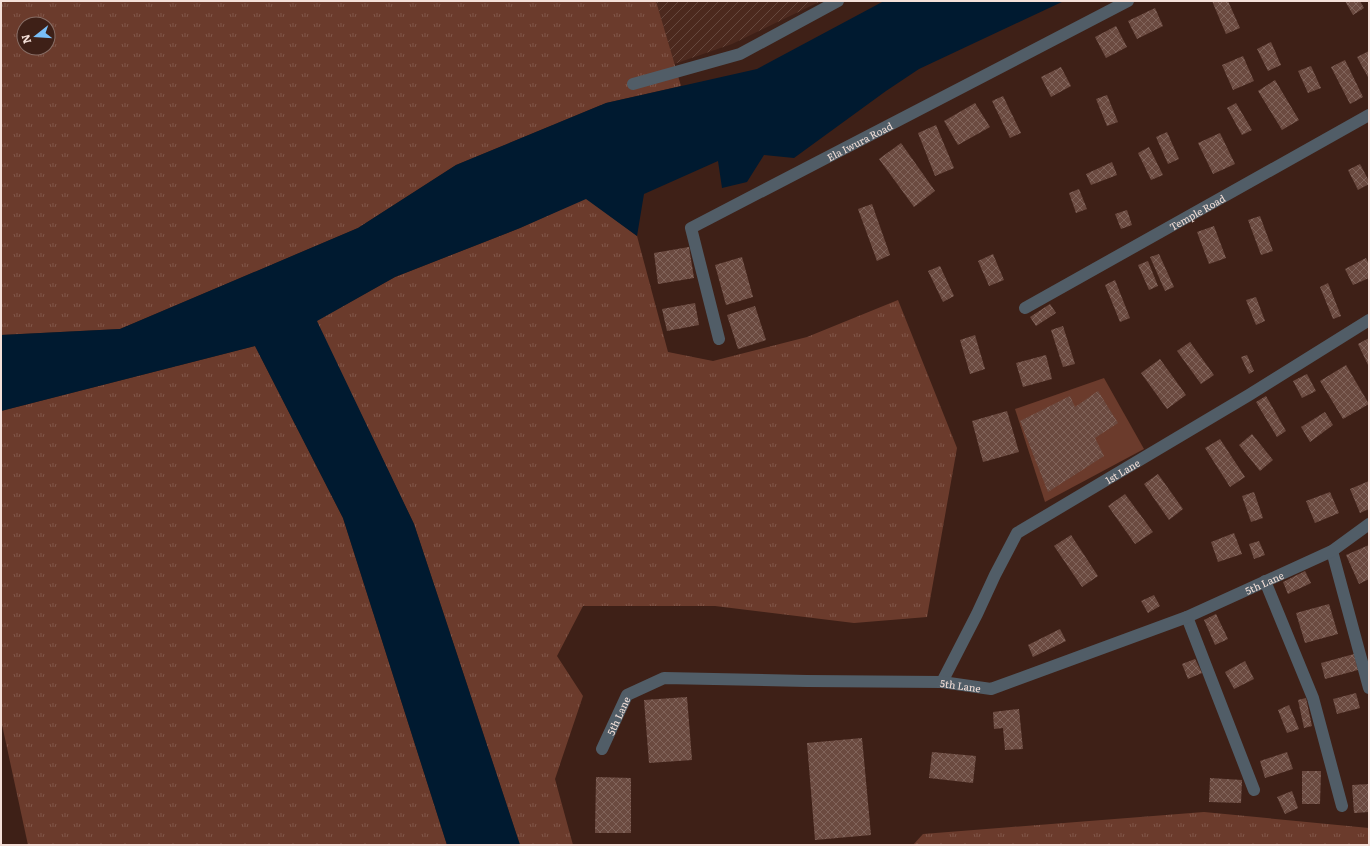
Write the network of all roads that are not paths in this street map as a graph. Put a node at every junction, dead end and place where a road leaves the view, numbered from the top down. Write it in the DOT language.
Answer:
graph roads {
  1 [pos="838,1"];
  2 [pos="1128,1"];
  3 [pos="633,84"];
  4 [pos="1369,115"];
  5 [pos="1025,308"];
  6 [pos="1369,320"];
  7 [pos="720,339"];
  8 [pos="1369,524"];
  9 [pos="1332,551"];
  10 [pos="1265,582"];
  11 [pos="1187,617"];
  12 [pos="942,682"];
  13 [pos="1369,688"];
  14 [pos="602,749"];
  15 [pos="1254,790"];
  16 [pos="1342,806"];
  1 -- 3 [label="street"];
  2 -- 7 [label="street, Ela Iwura Road"];
  4 -- 5 [label="street, Temple Road"];
  6 -- 12 [label="street, 1st Lane"];
  8 -- 9 [label="street, 5th Lane"];
  9 -- 10 [label="street, 5th Lane"];
  9 -- 13 [label="street"];
  10 -- 11 [label="street, 5th Lane"];
  10 -- 16 [label="street"];
  11 -- 12 [label="street, 5th Lane"];
  11 -- 15 [label="street"];
  12 -- 14 [label="street, 5th Lane"];
}
